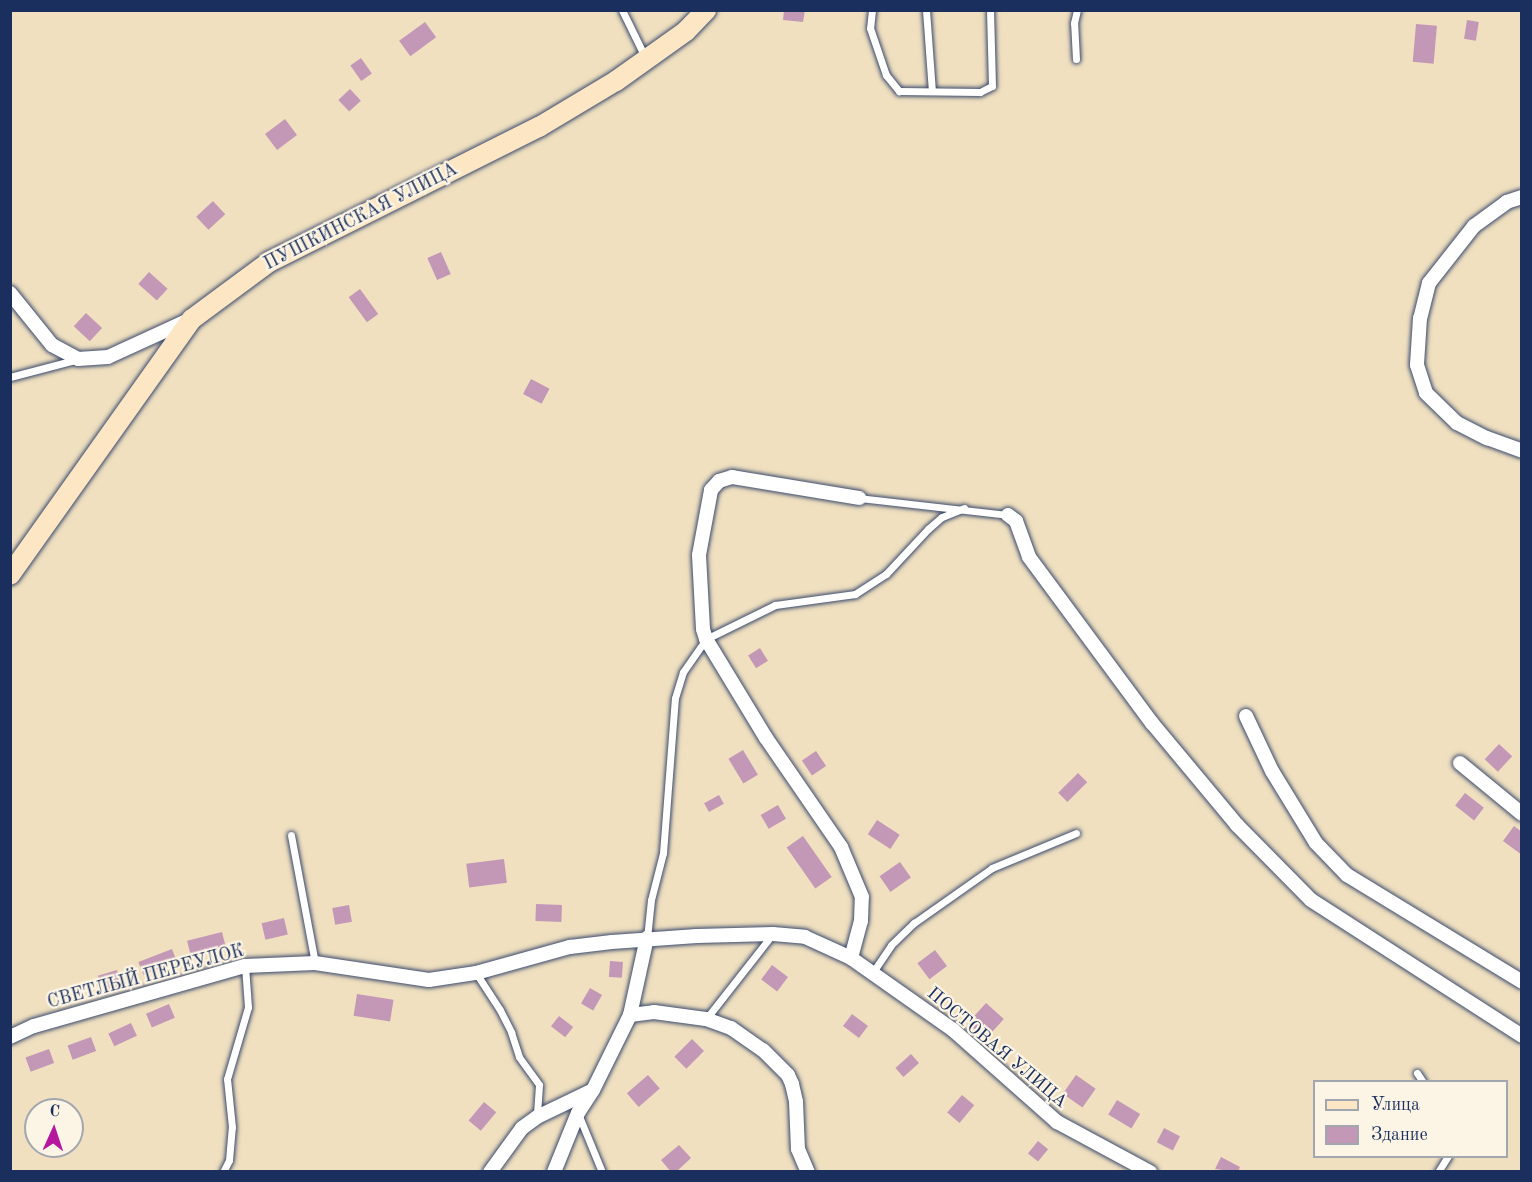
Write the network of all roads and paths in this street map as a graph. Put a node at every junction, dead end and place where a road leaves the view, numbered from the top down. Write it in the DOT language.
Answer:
graph roads {
  1 [pos="622,10"];
  2 [pos="706,10"];
  3 [pos="872,10"];
  4 [pos="926,10"];
  5 [pos="990,10"];
  6 [pos="1077,10"];
  7 [pos="646,59"];
  8 [pos="1076,59"];
  9 [pos="932,91"];
  10 [pos="1521,197"];
  11 [pos="10,293"];
  12 [pos="192,319"];
  13 [pos="78,359"];
  14 [pos="10,377"];
  15 [pos="1521,451"];
  16 [pos="859,498"];
  17 [pos="964,508"];
  18 [pos="1008,515"];
  19 [pos="10,575"];
  20 [pos="706,639"];
  21 [pos="1246,716"];
  22 [pos="1460,763"];
  23 [pos="1521,814"];
  24 [pos="1076,833"];
  25 [pos="291,835"];
  26 [pos="773,934"];
  27 [pos="648,938"];
  28 [pos="851,958"];
  29 [pos="315,963"];
  30 [pos="245,966"];
  31 [pos="476,972"];
  32 [pos="873,972"];
  33 [pos="1521,982"];
  34 [pos="630,1015"];
  35 [pos="706,1019"];
  36 [pos="1521,1036"];
  37 [pos="10,1037"];
  38 [pos="1417,1073"];
  39 [pos="1422,1080"];
  40 [pos="593,1090"];
  41 [pos="578,1113"];
  42 [pos="537,1117"];
  43 [pos="1447,1158"];
  44 [pos="223,1172"];
  45 [pos="490,1172"];
  46 [pos="554,1172"];
  47 [pos="602,1172"];
  48 [pos="808,1172"];
  49 [pos="1150,1172"];
  50 [pos="1438,1172"];
  1 -- 7 [label="lane"];
  2 -- 7 [label="main road, ПУШКИНСКАЯ УЛИЦА"];
  3 -- 9 [label="lane"];
  4 -- 9 [label="lane"];
  5 -- 9 [label="lane"];
  6 -- 8 [label="lane"];
  7 -- 12 [label="main road, ПУШКИНСКАЯ УЛИЦА"];
  10 -- 15 [label="street"];
  11 -- 13 [label="street"];
  12 -- 13 [label="street"];
  12 -- 19 [label="main road, ПУШКИНСКАЯ УЛИЦА"];
  13 -- 14 [label="lane"];
  16 -- 17 [label="lane"];
  16 -- 20 [label="street"];
  17 -- 18 [label="lane"];
  17 -- 20 [label="lane"];
  18 -- 36 [label="street"];
  20 -- 27 [label="lane"];
  20 -- 28 [label="street"];
  21 -- 33 [label="street"];
  22 -- 23 [label="street"];
  24 -- 32 [label="lane"];
  25 -- 29 [label="lane"];
  26 -- 27 [label="street, ПОСТОВАЯ УЛИЦА"];
  26 -- 28 [label="street, ПОСТОВАЯ УЛИЦА"];
  26 -- 35 [label="lane"];
  27 -- 31 [label="street, СВЕТЛЫЙ ПЕРЕУЛОК"];
  27 -- 34 [label="street"];
  28 -- 32 [label="street, ПОСТОВАЯ УЛИЦА"];
  29 -- 30 [label="street, СВЕТЛЫЙ ПЕРЕУЛОК"];
  29 -- 31 [label="street, СВЕТЛЫЙ ПЕРЕУЛОК"];
  30 -- 37 [label="street, СВЕТЛЫЙ ПЕРЕУЛОК"];
  30 -- 44 [label="lane"];
  31 -- 42 [label="lane"];
  32 -- 49 [label="street, ПОСТОВАЯ УЛИЦА"];
  34 -- 35 [label="street"];
  34 -- 40 [label="street"];
  35 -- 48 [label="street"];
  38 -- 39 [label="lane"];
  40 -- 41 [label="street"];
  40 -- 42 [label="street"];
  41 -- 46 [label="street"];
  41 -- 47 [label="lane"];
  42 -- 45 [label="street"];
  43 -- 50 [label="lane"];
}
